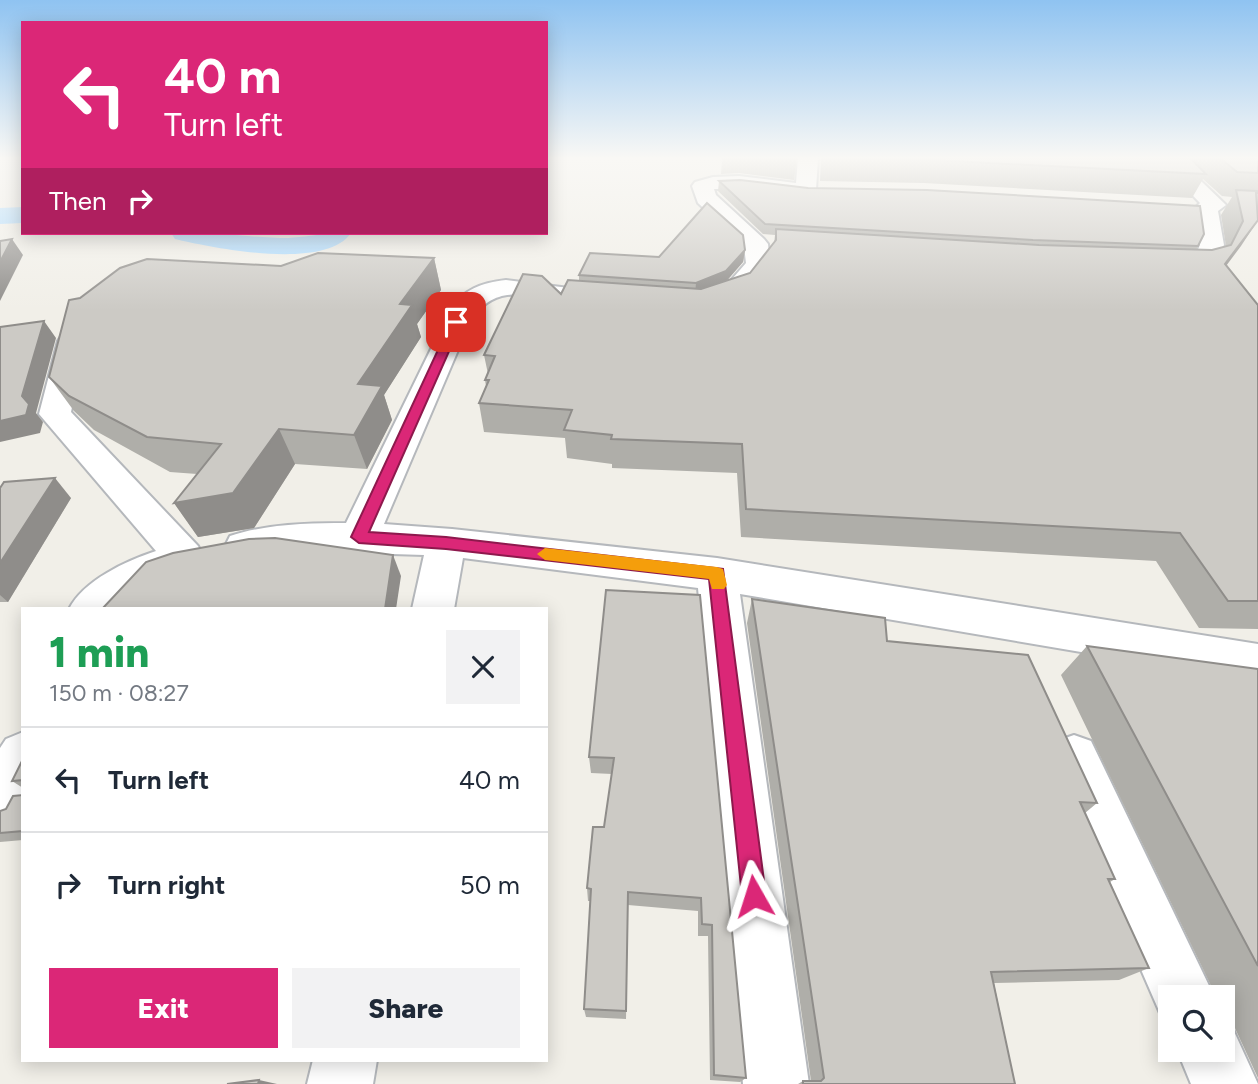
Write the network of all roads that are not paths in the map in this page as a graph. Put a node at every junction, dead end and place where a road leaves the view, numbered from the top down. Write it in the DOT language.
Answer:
graph roads {
  1 [pos="718,209"];
  2 [pos="1219,209"];
  3 [pos="757,244"];
  4 [pos="784,245"];
  5 [pos="1147,265"];
  6 [pos="601,300"];
  7 [pos="698,306"];
  8 [pos="74,332"];
  9 [pos="359,537"];
  10 [pos="446,543"];
  11 [pos="184,557"];
  12 [pos="717,573"];
  13 [pos="93,607"];
  14 [pos="433,607"];
  15 [pos="1010,621"];
  16 [pos="1258,663"];
  17 [pos="1033,671"];
  18 [pos="1057,721"];
  19 [pos="0,755"];
  20 [pos="21,755"];
  21 [pos="21,759"];
  22 [pos="0,796"];
  23 [pos="1179,985"];
  24 [pos="345,1062"];
  25 [pos="1215,1062"];
  26 [pos="340,1084"];
  27 [pos="776,1084"];
  28 [pos="1225,1084"];
  1 -- 3 [label="street"];
  2 -- 5 [label="street"];
  3 -- 4 [label="street"];
  3 -- 7 [label="street"];
  6 -- 9 [label="street"];
  8 -- 11 [label="street"];
  9 -- 10 [label="street"];
  9 -- 11 [label="street"];
  10 -- 12 [label="street"];
  10 -- 14 [label="street"];
  11 -- 13 [label="street"];
  12 -- 15 [label="street"];
  12 -- 27 [label="street"];
  15 -- 16 [label="street"];
  15 -- 17 [label="street"];
  18 -- 23 [label="street"];
  19 -- 20 [label="street"];
  21 -- 22 [label="street"];
  24 -- 26 [label="street"];
  25 -- 28 [label="street"];
}
